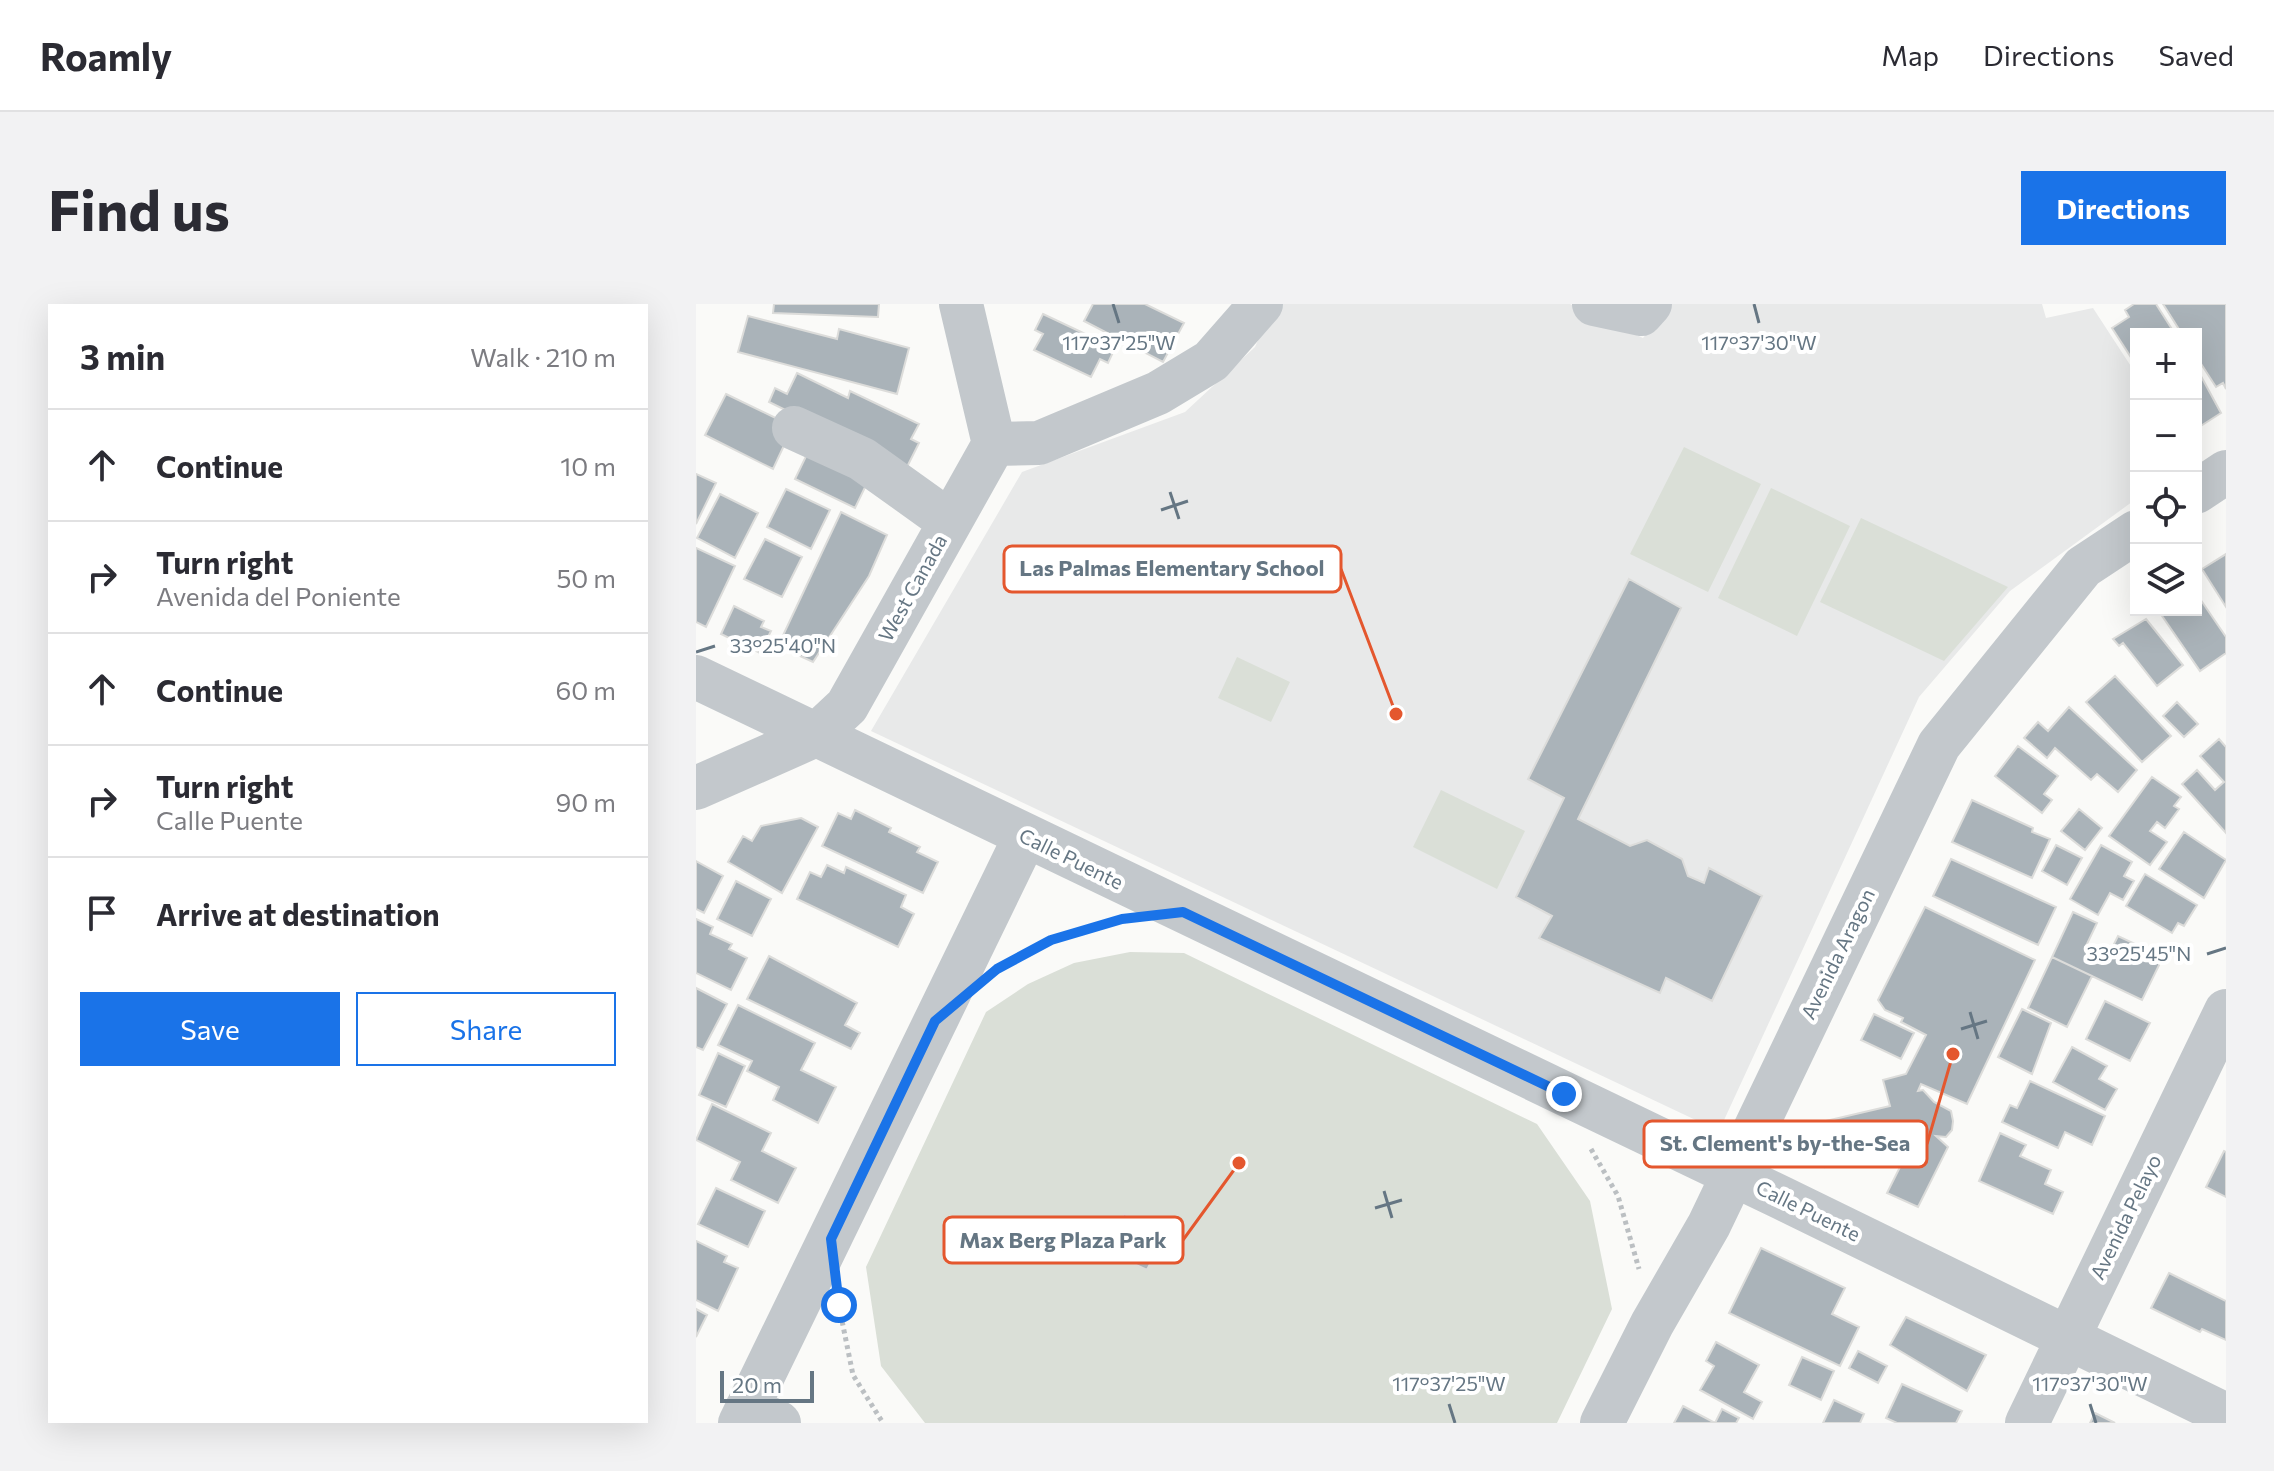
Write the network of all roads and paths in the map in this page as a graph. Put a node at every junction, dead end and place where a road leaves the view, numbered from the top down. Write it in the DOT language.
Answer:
graph roads {
  1 [pos="961,304"];
  2 [pos="1261,304"];
  3 [pos="1594,304"];
  4 [pos="1646,309"];
  5 [pos="794,428"];
  6 [pos="994,444"];
  7 [pos="2226,472"];
  8 [pos="2202,488"];
  9 [pos="950,522"];
  10 [pos="2130,536"];
  11 [pos="696,677"];
  12 [pos="816,735"];
  13 [pos="696,788"];
  14 [pos="1025,837"];
  15 [pos="1122,919"];
  16 [pos="997,969"];
  17 [pos="2226,1011"];
  18 [pos="1588,1144"];
  19 [pos="1732,1175"];
  20 [pos="831,1239"];
  21 [pos="1652,1324"];
  22 [pos="2070,1341"];
  23 [pos="2226,1415"];
  24 [pos="755,1418"];
  25 [pos="883,1423"];
  26 [pos="1602,1423"];
  27 [pos="2027,1423"];
  1 -- 6 [label="street"];
  2 -- 6 [label="street"];
  3 -- 4 [label="street"];
  5 -- 9 [label="street"];
  6 -- 9 [label="street, West Canada"];
  7 -- 8 [label="street"];
  9 -- 12 [label="street, West Canada"];
  10 -- 19 [label="street, Avenida Aragon"];
  11 -- 12 [label="street, Calle Puente"];
  12 -- 13 [label="street, West Canada"];
  12 -- 14 [label="street, Calle Puente"];
  14 -- 19 [label="street, Calle Puente"];
  14 -- 20 [label="street"];
  15 -- 16 [label="path"];
  17 -- 22 [label="street, Avenida Pelayo"];
  18 -- 21 [label="path"];
  19 -- 21 [label="street, Avenida Aragon"];
  19 -- 22 [label="street, Calle Puente"];
  20 -- 24 [label="street"];
  20 -- 25 [label="path"];
  21 -- 26 [label="street, Avenida Aragon"];
  22 -- 23 [label="street, Calle Puente"];
  22 -- 27 [label="street, Avenida Pelayo"];
}
